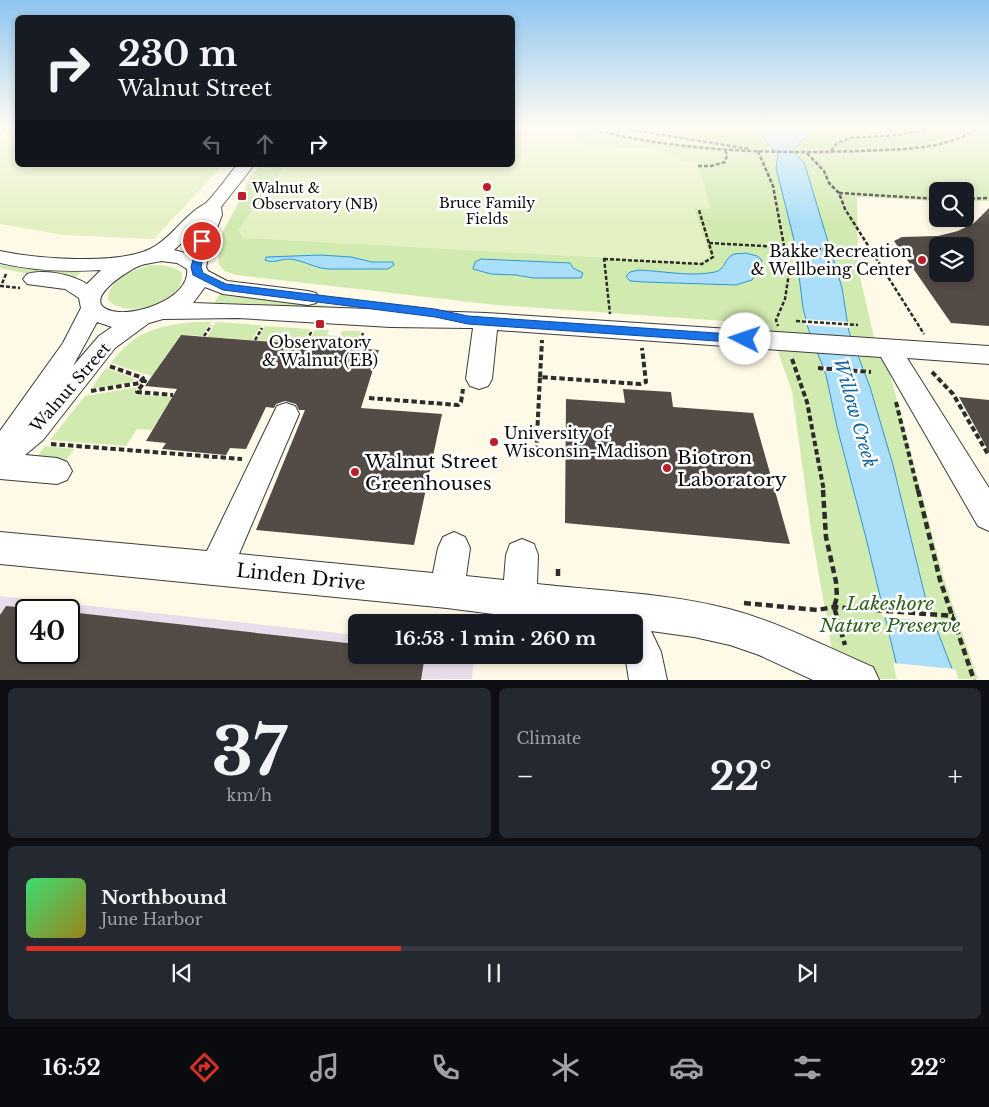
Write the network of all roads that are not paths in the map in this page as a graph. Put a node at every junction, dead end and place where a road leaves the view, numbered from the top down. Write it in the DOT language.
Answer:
graph roads {
  1 [pos="244,167"];
  2 [pos="212,207"];
  3 [pos="138,260"];
  4 [pos="197,271"];
  5 [pos="2,273"];
  6 [pos="91,302"];
  7 [pos="151,314"];
  8 [pos="477,320"];
  9 [pos="889,349"];
  10 [pos="989,355"];
  11 [pos="472,380"];
  12 [pos="286,414"];
  13 [pos="0,459"];
  14 [pos="0,466"];
  15 [pos="58,471"];
  16 [pos="989,516"];
  17 [pos="0,548"];
  18 [pos="454,548"];
  19 [pos="522,555"];
  20 [pos="216,569"];
  21 [pos="447,591"];
  22 [pos="519,611"];
  23 [pos="541,614"];
  24 [pos="643,623"];
  25 [pos="643,652"];
  26 [pos="853,665"];
  27 [pos="648,680"];
  1 -- 2 [label="street"];
  2 -- 3 [label="street"];
  2 -- 4 [label="street"];
  3 -- 4 [label="street"];
  3 -- 5 [label="street"];
  3 -- 6 [label="street, Walnut Street"];
  4 -- 7 [label="street, Walnut Street"];
  4 -- 8 [label="street"];
  5 -- 6 [label="street"];
  6 -- 7 [label="street"];
  6 -- 13 [label="street, Walnut Street"];
  7 -- 8 [label="street"];
  7 -- 13 [label="street, Walnut Street"];
  8 -- 9 [label="street"];
  8 -- 11 [label="street"];
  9 -- 10 [label="street"];
  9 -- 16 [label="street"];
  12 -- 20 [label="street"];
  14 -- 15 [label="street"];
  17 -- 20 [label="street, Linden Drive"];
  18 -- 21 [label="street"];
  19 -- 22 [label="street"];
  20 -- 21 [label="street, Linden Drive"];
  21 -- 22 [label="street, Linden Drive"];
  22 -- 23 [label="street, Linden Drive"];
  24 -- 26 [label="street, Linden Drive"];
  25 -- 27 [label="street"];
}
